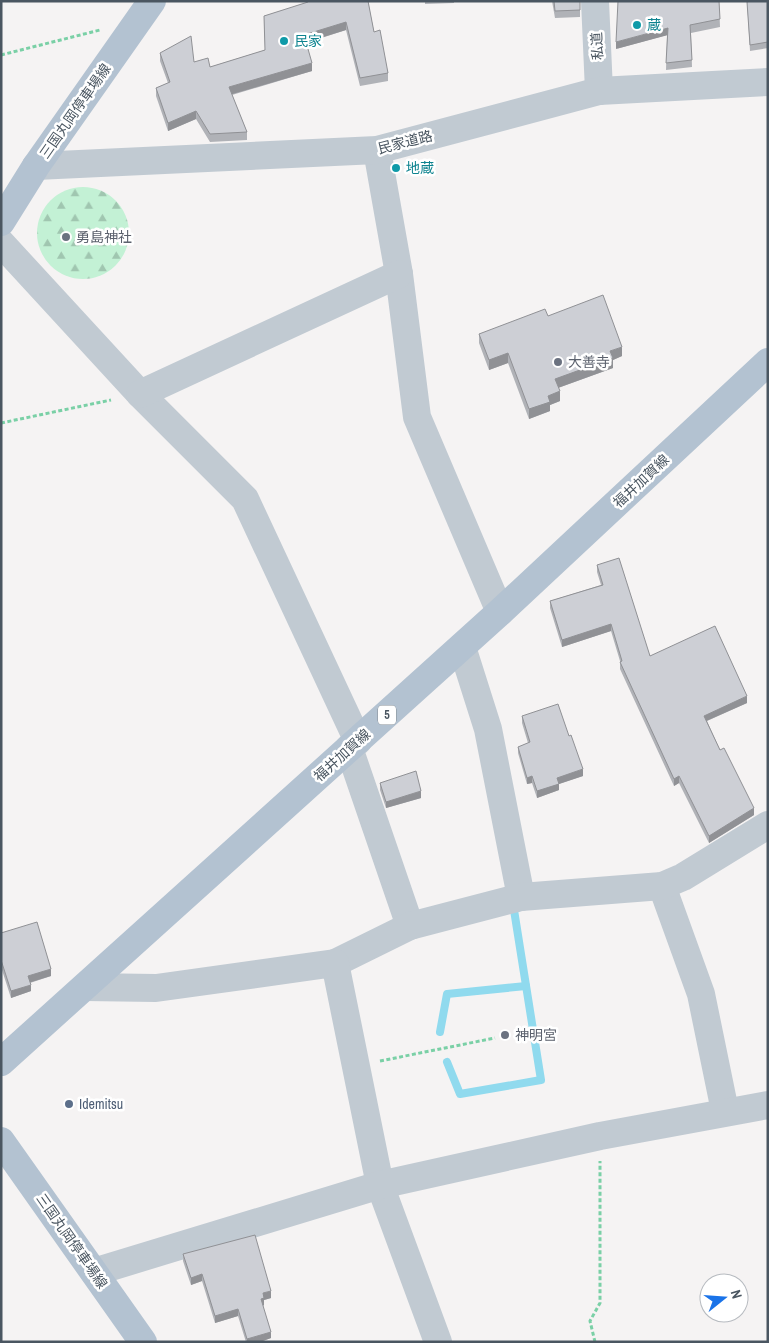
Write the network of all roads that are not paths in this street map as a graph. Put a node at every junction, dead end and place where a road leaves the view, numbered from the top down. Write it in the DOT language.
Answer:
graph roads {
  1 [pos="595,1"];
  2 [pos="149,7"];
  3 [pos="768,82"];
  4 [pos="599,91"];
  5 [pos="377,150"];
  6 [pos="36,166"];
  7 [pos="1,222"];
  8 [pos="1,243"];
  9 [pos="399,274"];
  10 [pos="768,362"];
  11 [pos="140,394"];
  12 [pos="500,612"];
  13 [pos="462,647"];
  14 [pos="354,744"];
  15 [pos="768,825"];
  16 [pos="662,886"];
  17 [pos="521,897"];
  18 [pos="410,926"];
  19 [pos="335,963"];
  20 [pos="85,988"];
  21 [pos="1,1062"];
  22 [pos="768,1105"];
  23 [pos="725,1111"];
  24 [pos="1,1141"];
  25 [pos="380,1185"];
  26 [pos="94,1272"];
  27 [pos="143,1342"];
  28 [pos="438,1342"];
  1 -- 4 [label="street, 私道"];
  2 -- 6 [label="main road, 三国丸岡停車場線"];
  3 -- 4 [label="street, 民家道路"];
  4 -- 5 [label="street, 民家道路"];
  5 -- 6 [label="street, 民家道路"];
  5 -- 9 [label="street"];
  6 -- 7 [label="main road, 三国丸岡停車場線"];
  8 -- 11 [label="street"];
  9 -- 11 [label="street"];
  9 -- 12 [label="street"];
  10 -- 12 [label="main road, 福井加賀線 / 5"];
  11 -- 14 [label="street"];
  12 -- 13 [label="main road, 福井加賀線 / 5"];
  13 -- 14 [label="main road, 福井加賀線 / 5"];
  13 -- 17 [label="street"];
  14 -- 18 [label="street"];
  14 -- 20 [label="main road, 福井加賀線 / 5"];
  15 -- 16 [label="street"];
  16 -- 17 [label="street"];
  16 -- 23 [label="street"];
  17 -- 18 [label="street"];
  18 -- 19 [label="street"];
  19 -- 20 [label="street"];
  19 -- 25 [label="street"];
  20 -- 21 [label="main road, 福井加賀線 / 5"];
  22 -- 23 [label="street"];
  23 -- 25 [label="street"];
  24 -- 26 [label="main road, 三国丸岡停車場線"];
  25 -- 26 [label="street"];
  25 -- 28 [label="street"];
  26 -- 27 [label="main road, 三国丸岡停車場線"];
}
